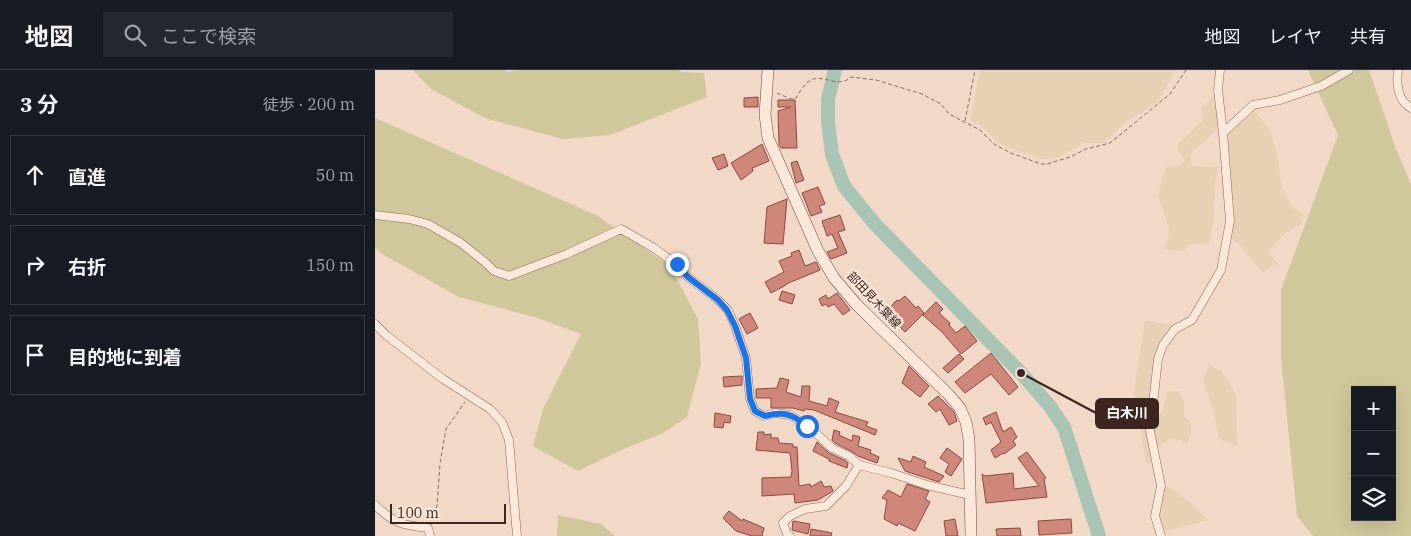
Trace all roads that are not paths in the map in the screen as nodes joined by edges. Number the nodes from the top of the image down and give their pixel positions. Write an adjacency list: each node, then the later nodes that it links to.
1 (768, 70): 10 (main road, 部田見木葉線)
2 (1220, 70): 6 (street)
3 (1349, 70): 6 (street)
4 (1398, 70): 5 (street)
5 (1411, 108)
6 (1223, 133): 16 (street)
7 (375, 215): 9 (street)
8 (375, 324): 13 (street)
9 (859, 465): 10 (street); 14 (street)
10 (970, 495): 15 (main road, 部田見木葉線)
11 (375, 505): 12 (street)
12 (429, 532)
13 (517, 536)
14 (790, 536)
15 (971, 536)
16 (1161, 536)

